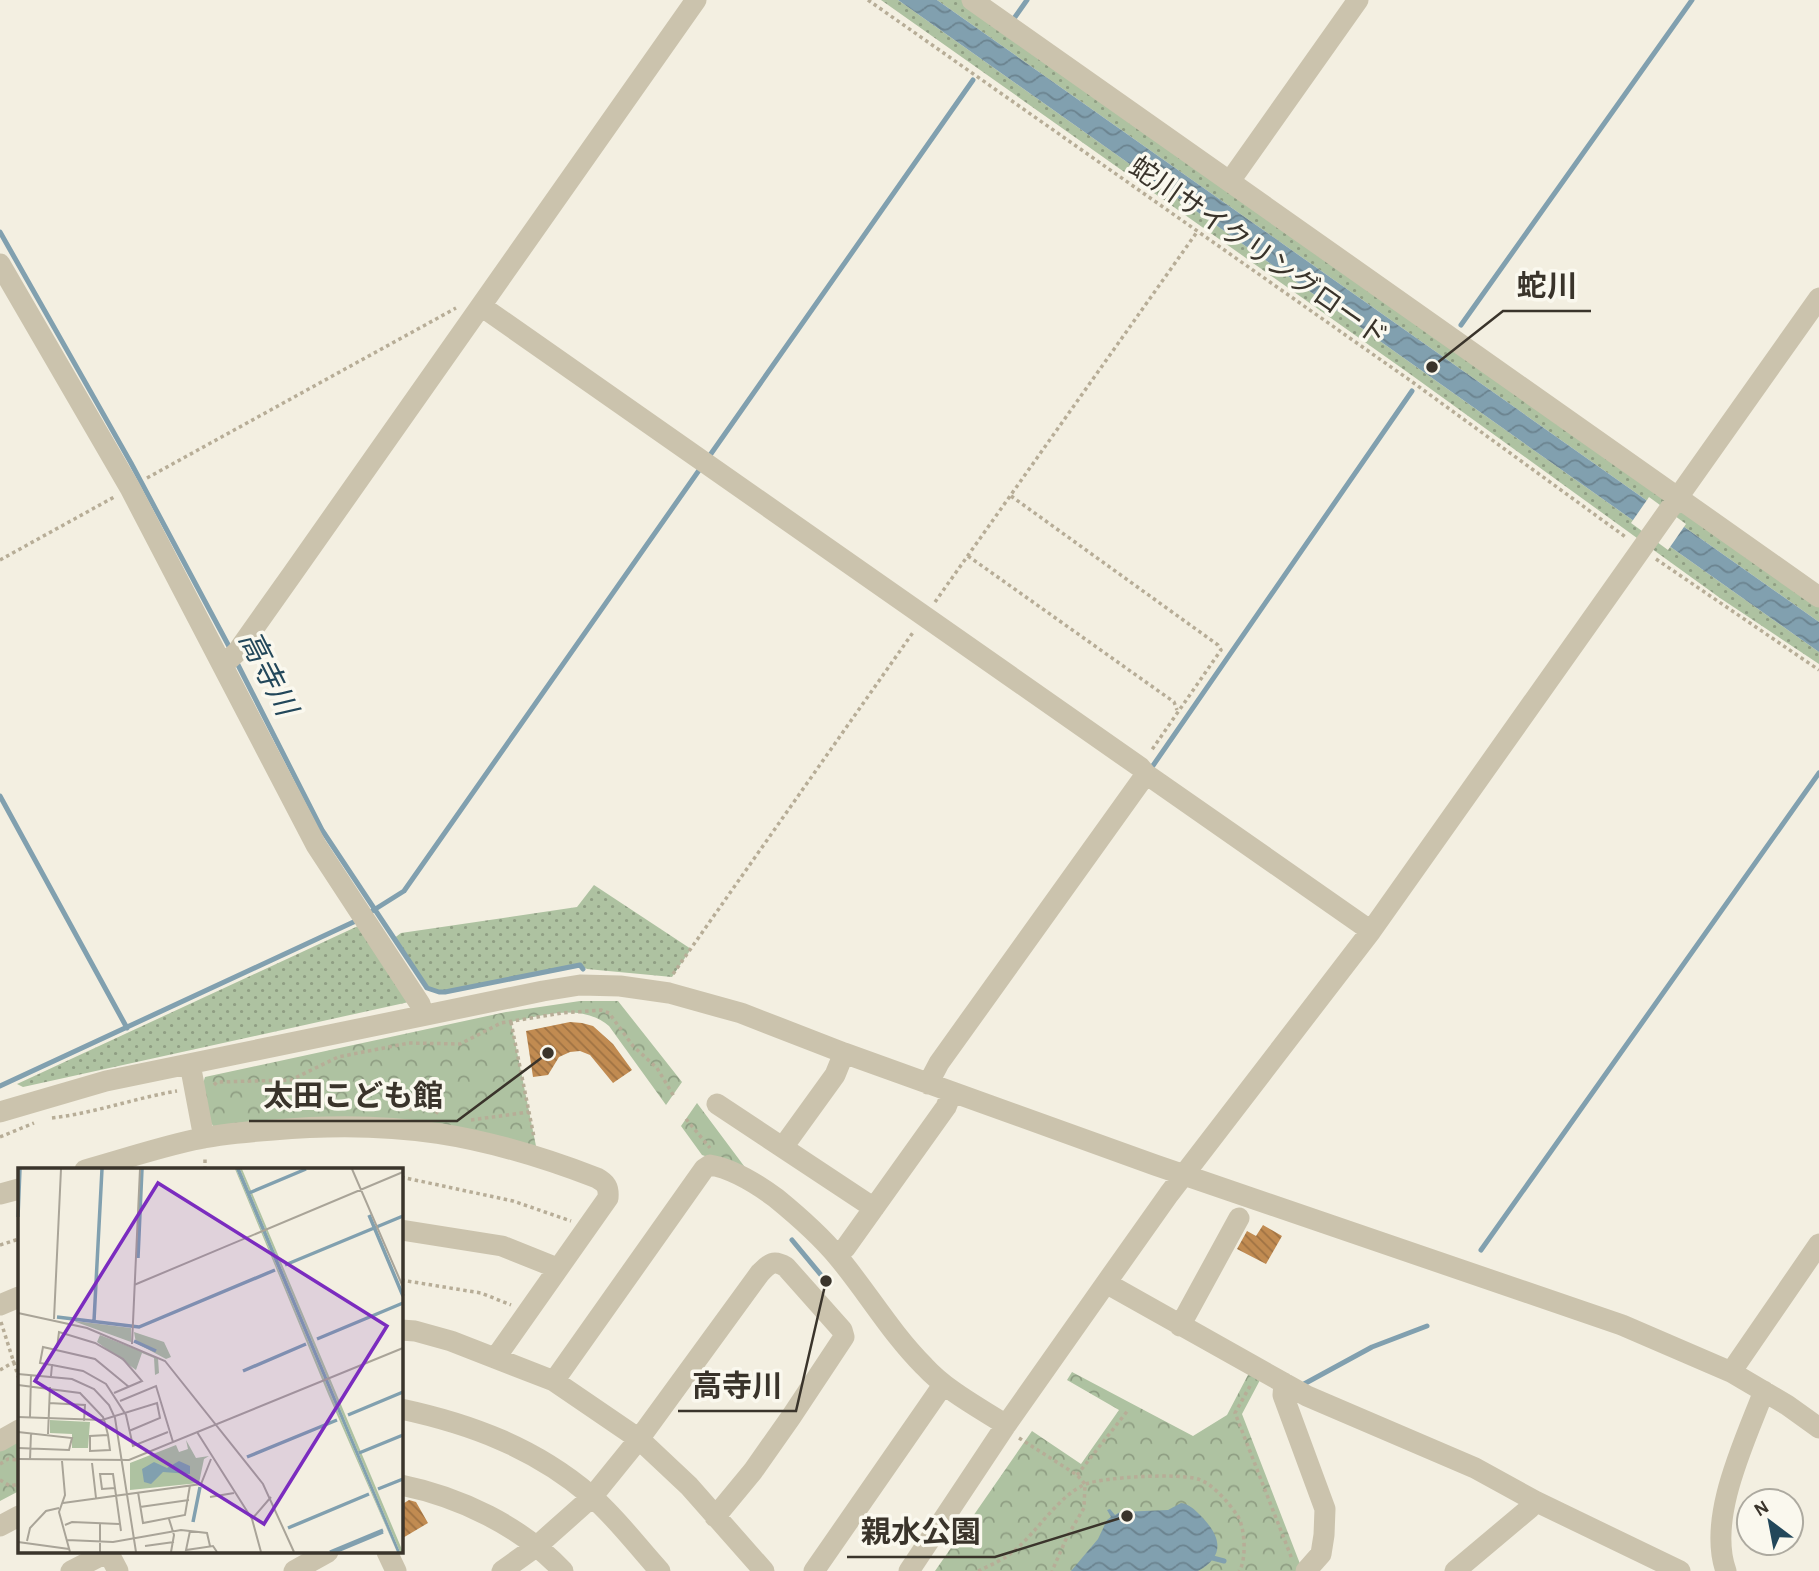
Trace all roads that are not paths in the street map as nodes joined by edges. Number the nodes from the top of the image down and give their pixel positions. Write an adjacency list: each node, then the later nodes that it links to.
1 (696, 0): 7 (street)
2 (972, 0): 4 (street)
3 (1358, 0): 4 (street)
4 (1230, 181): 8 (street)
5 (0, 264): 10 (street)
6 (1819, 298): 8 (street)
7 (481, 306): 10 (street); 11 (street)
8 (1676, 499): 9 (street); 12 (street)
9 (1819, 597)
10 (223, 665): 13 (street)
11 (1143, 771): 12 (street); 16 (street)
12 (1371, 931): 23 (street)
13 (423, 1014): 14 (street); 15 (street)
14 (844, 1053): 16 (street); 21 (street)
15 (190, 1064): 19 (street); 20 (street)
16 (929, 1084): 17 (street)
17 (952, 1092): 23 (street); 26 (street)
18 (717, 1104): 21 (street)
19 (0, 1112)
20 (204, 1138): 22 (street); 31 (street)
21 (783, 1147): 26 (street)
22 (92, 1168)
23 (1186, 1173): 32 (street); 36 (street)
24 (18, 1189): 25 (street)
25 (0, 1194)
26 (874, 1208): 30 (street)
27 (1239, 1217): 33 (street)
28 (402, 1230): 31 (street)
29 (1819, 1244): 36 (street)
30 (837, 1256): 37 (street); 39 (street)
31 (557, 1268): 35 (street)
32 (1106, 1283): 33 (street); 44 (street)
33 (1180, 1326): 38 (street)
34 (402, 1330): 35 (street)
35 (496, 1357): 37 (street)
36 (1731, 1372): 40 (street)
37 (554, 1381): 45 (street)
38 (1284, 1383): 49 (street); 58 (street)
39 (943, 1385): 44 (street); 67 (street)
40 (1764, 1391): 42 (street); 71 (street)
41 (402, 1409): 48 (street)
42 (1819, 1428)
43 (18, 1431): 46 (street)
44 (1012, 1432): 68 (street)
45 (639, 1439): 48 (street); 51 (street); 51 (street)
46 (0, 1441)
47 (402, 1485): 53 (street)
48 (592, 1497): 53 (street); 65 (street)
49 (1535, 1501): 69 (street); 70 (street)
50 (18, 1517): 52 (street)
51 (715, 1517): 66 (street)
52 (0, 1526)
53 (537, 1546): 63 (street); 64 (street)
54 (104, 1554): 59 (street)
55 (109, 1554): 60 (street)
56 (324, 1554): 61 (street)
57 (388, 1554): 62 (street)
58 (1301, 1569)
59 (71, 1571)
60 (118, 1571)
61 (294, 1571)
62 (396, 1571)
63 (502, 1571)
64 (563, 1571)
65 (660, 1571)
66 (764, 1571)
67 (814, 1571)
68 (909, 1571)
69 (1455, 1571)
70 (1680, 1571)
71 (1726, 1571)

